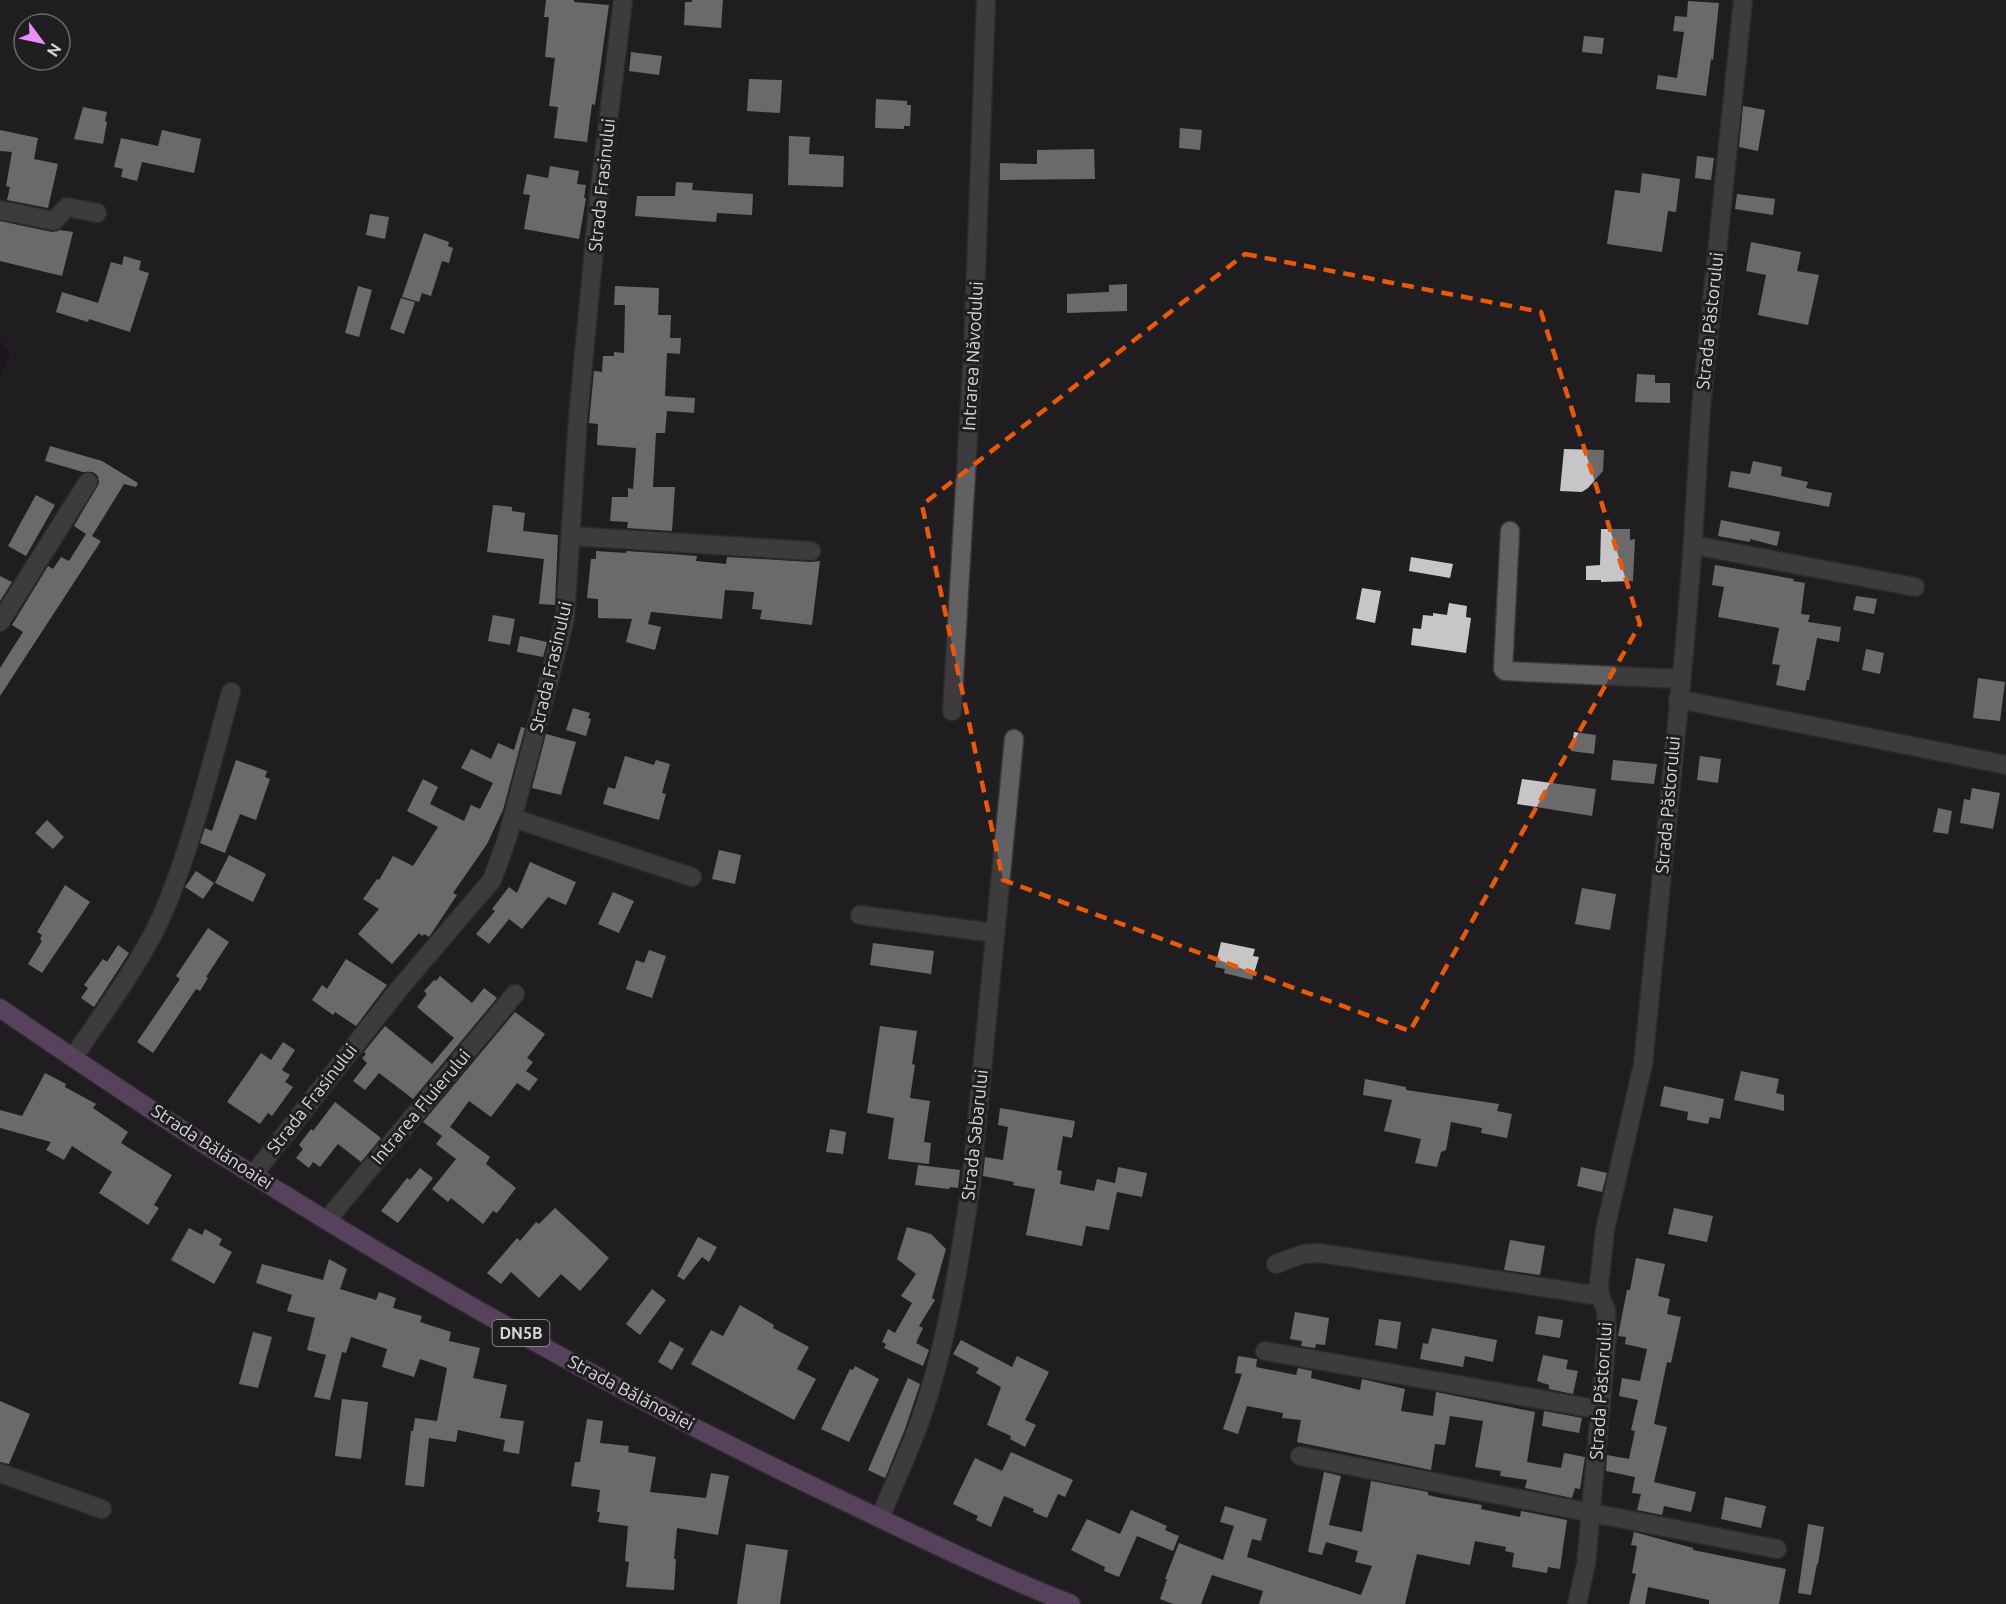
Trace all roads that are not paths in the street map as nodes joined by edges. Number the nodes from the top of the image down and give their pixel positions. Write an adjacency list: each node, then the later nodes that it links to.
1 (623, 0): 8 (street, Strada Frasinului)
2 (986, 0): 16 (street, Intrarea Năvodului)
3 (1743, 0): 9 (street, Strada Păstorului)
4 (0, 210): 5 (street)
5 (97, 213)
6 (88, 482): 12 (street)
7 (1510, 531): 13 (street)
8 (570, 536): 10 (street); 19 (street, Strada Frasinului)
9 (1693, 545): 11 (street); 13 (street, Strada Păstorului)
10 (811, 551)
11 (1915, 587)
12 (0, 622)
13 (1680, 679): 15 (street, Strada Păstorului)
14 (231, 692): 25 (street)
15 (1678, 699): 18 (street); 29 (street, Strada Păstorului)
16 (952, 711)
17 (1014, 739): 22 (street, Strada Sabarului)
18 (2006, 765)
19 (513, 818): 20 (street); 26 (street, Strada Frasinului)
20 (692, 877)
21 (860, 915): 22 (street)
22 (994, 933): 36 (street, Strada Sabarului)
23 (515, 994): 27 (street, Intrarea Fluierului)
24 (0, 1008): 25 (main road, Strada Bălănoaiei / DN5B)
25 (73, 1058): 26 (main road, Strada Bălănoaiei / DN5B)
26 (254, 1175): 27 (main road, Strada Bălănoaiei / DN5B)
27 (327, 1220): 36 (main road, Strada Bălănoaiei / DN5B)
28 (1276, 1264): 29 (street)
29 (1600, 1296): 31 (street, Strada Păstorului)
30 (1265, 1351): 31 (street)
31 (1601, 1410): 35 (street, Strada Păstorului)
32 (1300, 1456): 35 (street)
33 (0, 1473): 34 (street)
34 (102, 1509)
35 (1592, 1513): 37 (street); 39 (street, Strada Păstorului)
36 (880, 1518): 38 (main road, Strada Bălănoaiei / DN5B)
37 (1777, 1549)
38 (1071, 1604)
39 (1577, 1604)

